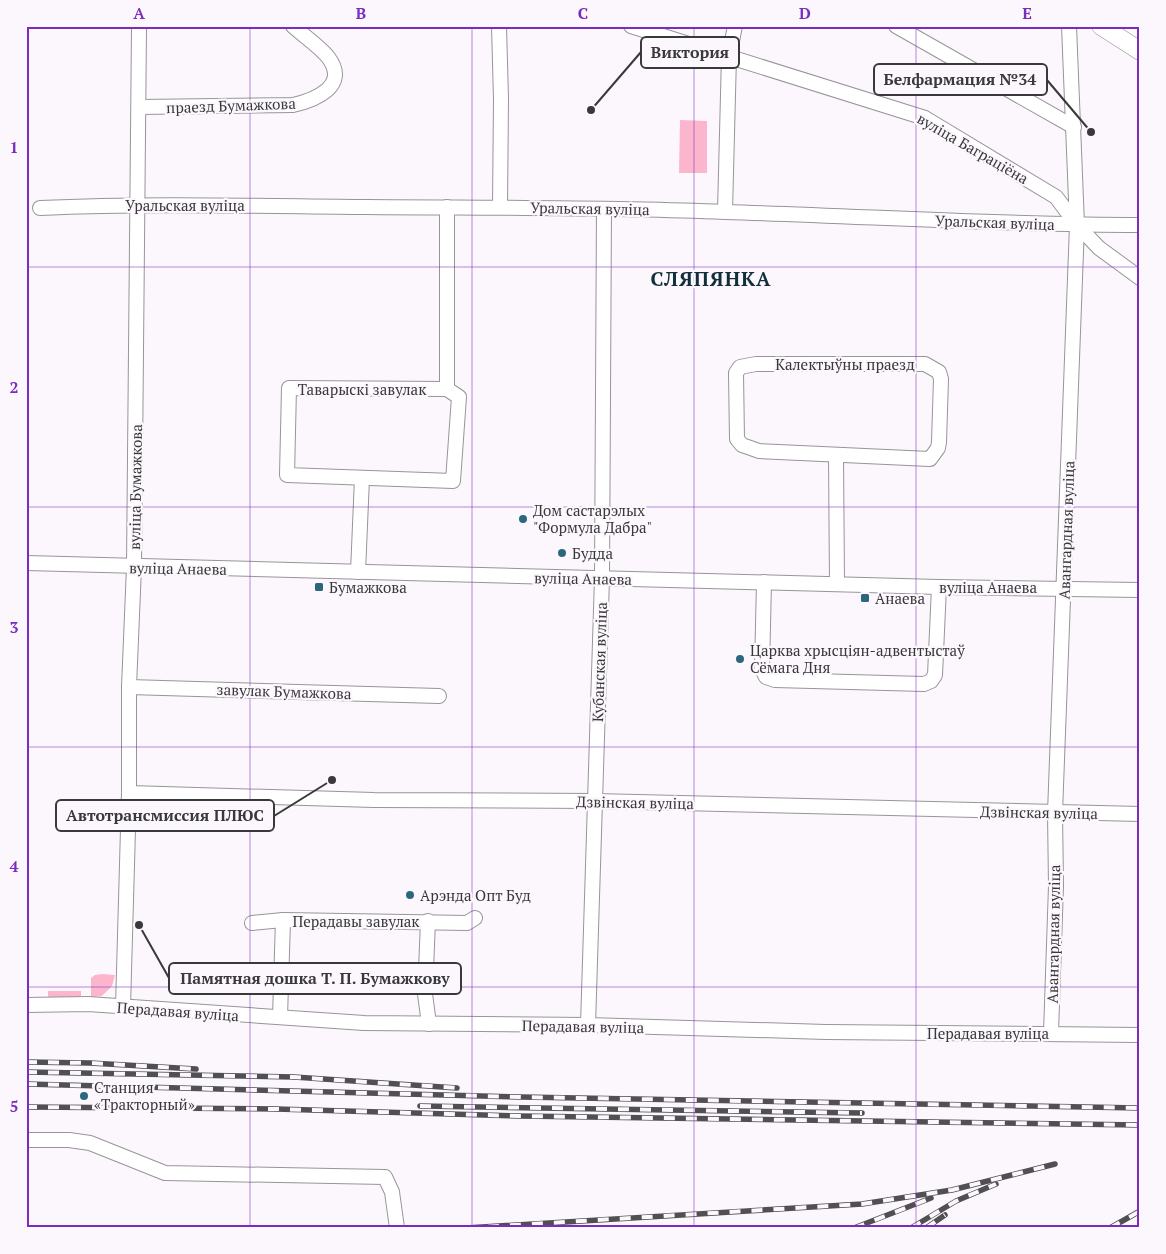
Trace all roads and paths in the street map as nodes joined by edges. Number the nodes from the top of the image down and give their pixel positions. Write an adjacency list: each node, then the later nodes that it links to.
1 (139, 26): 11 (street, вуліца Бумажкова)
2 (293, 26): 11 (street, праезд Бумажкова)
3 (499, 26): 14 (street)
4 (631, 26): 10 (street, вуліца Баграціёна)
5 (735, 26): 10 (street)
6 (896, 26): 12 (street)
7 (1069, 26): 12 (street, Авангардная вуліца)
8 (1101, 26): 9 (main road)
9 (1140, 51)
10 (729, 56): 18 (street); 19 (street, вуліца Баграціёна)
11 (139, 107): 13 (street, вуліца Бумажкова)
12 (1074, 127): 19 (street, Авангардная вуліца)
13 (138, 204): 15 (street, Уральская вуліца); 16 (street, Уральская вуліца); 26 (street, вуліца Бумажкова)
14 (500, 206): 15 (street, Уральская вуліца); 17 (street, Уральская вуліца)
15 (448, 207): 22 (street, Таварыскі завулак)
16 (40, 208)
17 (604, 208): 18 (street, Уральская вуліца); 28 (street, Кубанская вуліца)
18 (725, 212): 19 (street, Уральская вуліца)
19 (1077, 225): 20 (street, Уральская вуліца); 21 (street, вуліца Баграціёна); 31 (street, Авангардная вуліца)
20 (1140, 225)
21 (1140, 278)
22 (447, 389): 24 (street, Таварыскі завулак); 24 (street, Таварыскі завулак)
23 (836, 455): 23 (street, Калектыўны праезд); 30 (street)
24 (362, 478): 27 (street)
25 (26, 564): 26 (street, вуліца Анаева)
26 (134, 567): 27 (street, вуліца Анаева); 34 (street, вуліца Бумажкова)
27 (358, 572): 28 (street, вуліца Анаева)
28 (602, 578): 29 (street, вуліца Анаева); 37 (street, Кубанская вуліца)
29 (764, 582): 30 (street, вуліца Анаева); 32 (street)
30 (837, 584): 32 (street, вуліца Анаева)
31 (1064, 587): 32 (street, вуліца Анаева); 33 (street, вуліца Анаева); 38 (street, Авангардная вуліца)
32 (939, 588)
33 (1140, 590)
34 (129, 687): 35 (street, завулак Бумажкова); 36 (street, вуліца Бумажкова)
35 (439, 696)
36 (129, 793): 37 (street, Дзвінская вуліца); 45 (street, вуліца Бумажкова)
37 (595, 801): 38 (street, Дзвінская вуліца); 48 (street, Кубанская вуліца)
38 (1054, 813): 39 (street, Дзвінская вуліца); 49 (street, Авангардная вуліца)
39 (1140, 814)
40 (475, 918): 42 (street, Перадавы завулак)
41 (284, 920): 42 (street, Перадавы завулак); 43 (street, Перадавы завулак); 46 (street, Перадавы завулак)
42 (428, 921): 47 (street, Перадавы завулак)
43 (252, 923)
44 (26, 1005): 45 (street, Перадавая вуліца)
45 (122, 1007): 46 (street, Перадавая вуліца)
46 (280, 1017): 47 (street, Перадавая вуліца)
47 (428, 1024): 48 (street, Перадавая вуліца)
48 (588, 1025): 49 (street, Перадавая вуліца)
49 (1051, 1033): 50 (street, Перадавая вуліца)
50 (1140, 1035)
51 (26, 1140): 52 (street)
52 (396, 1228)

